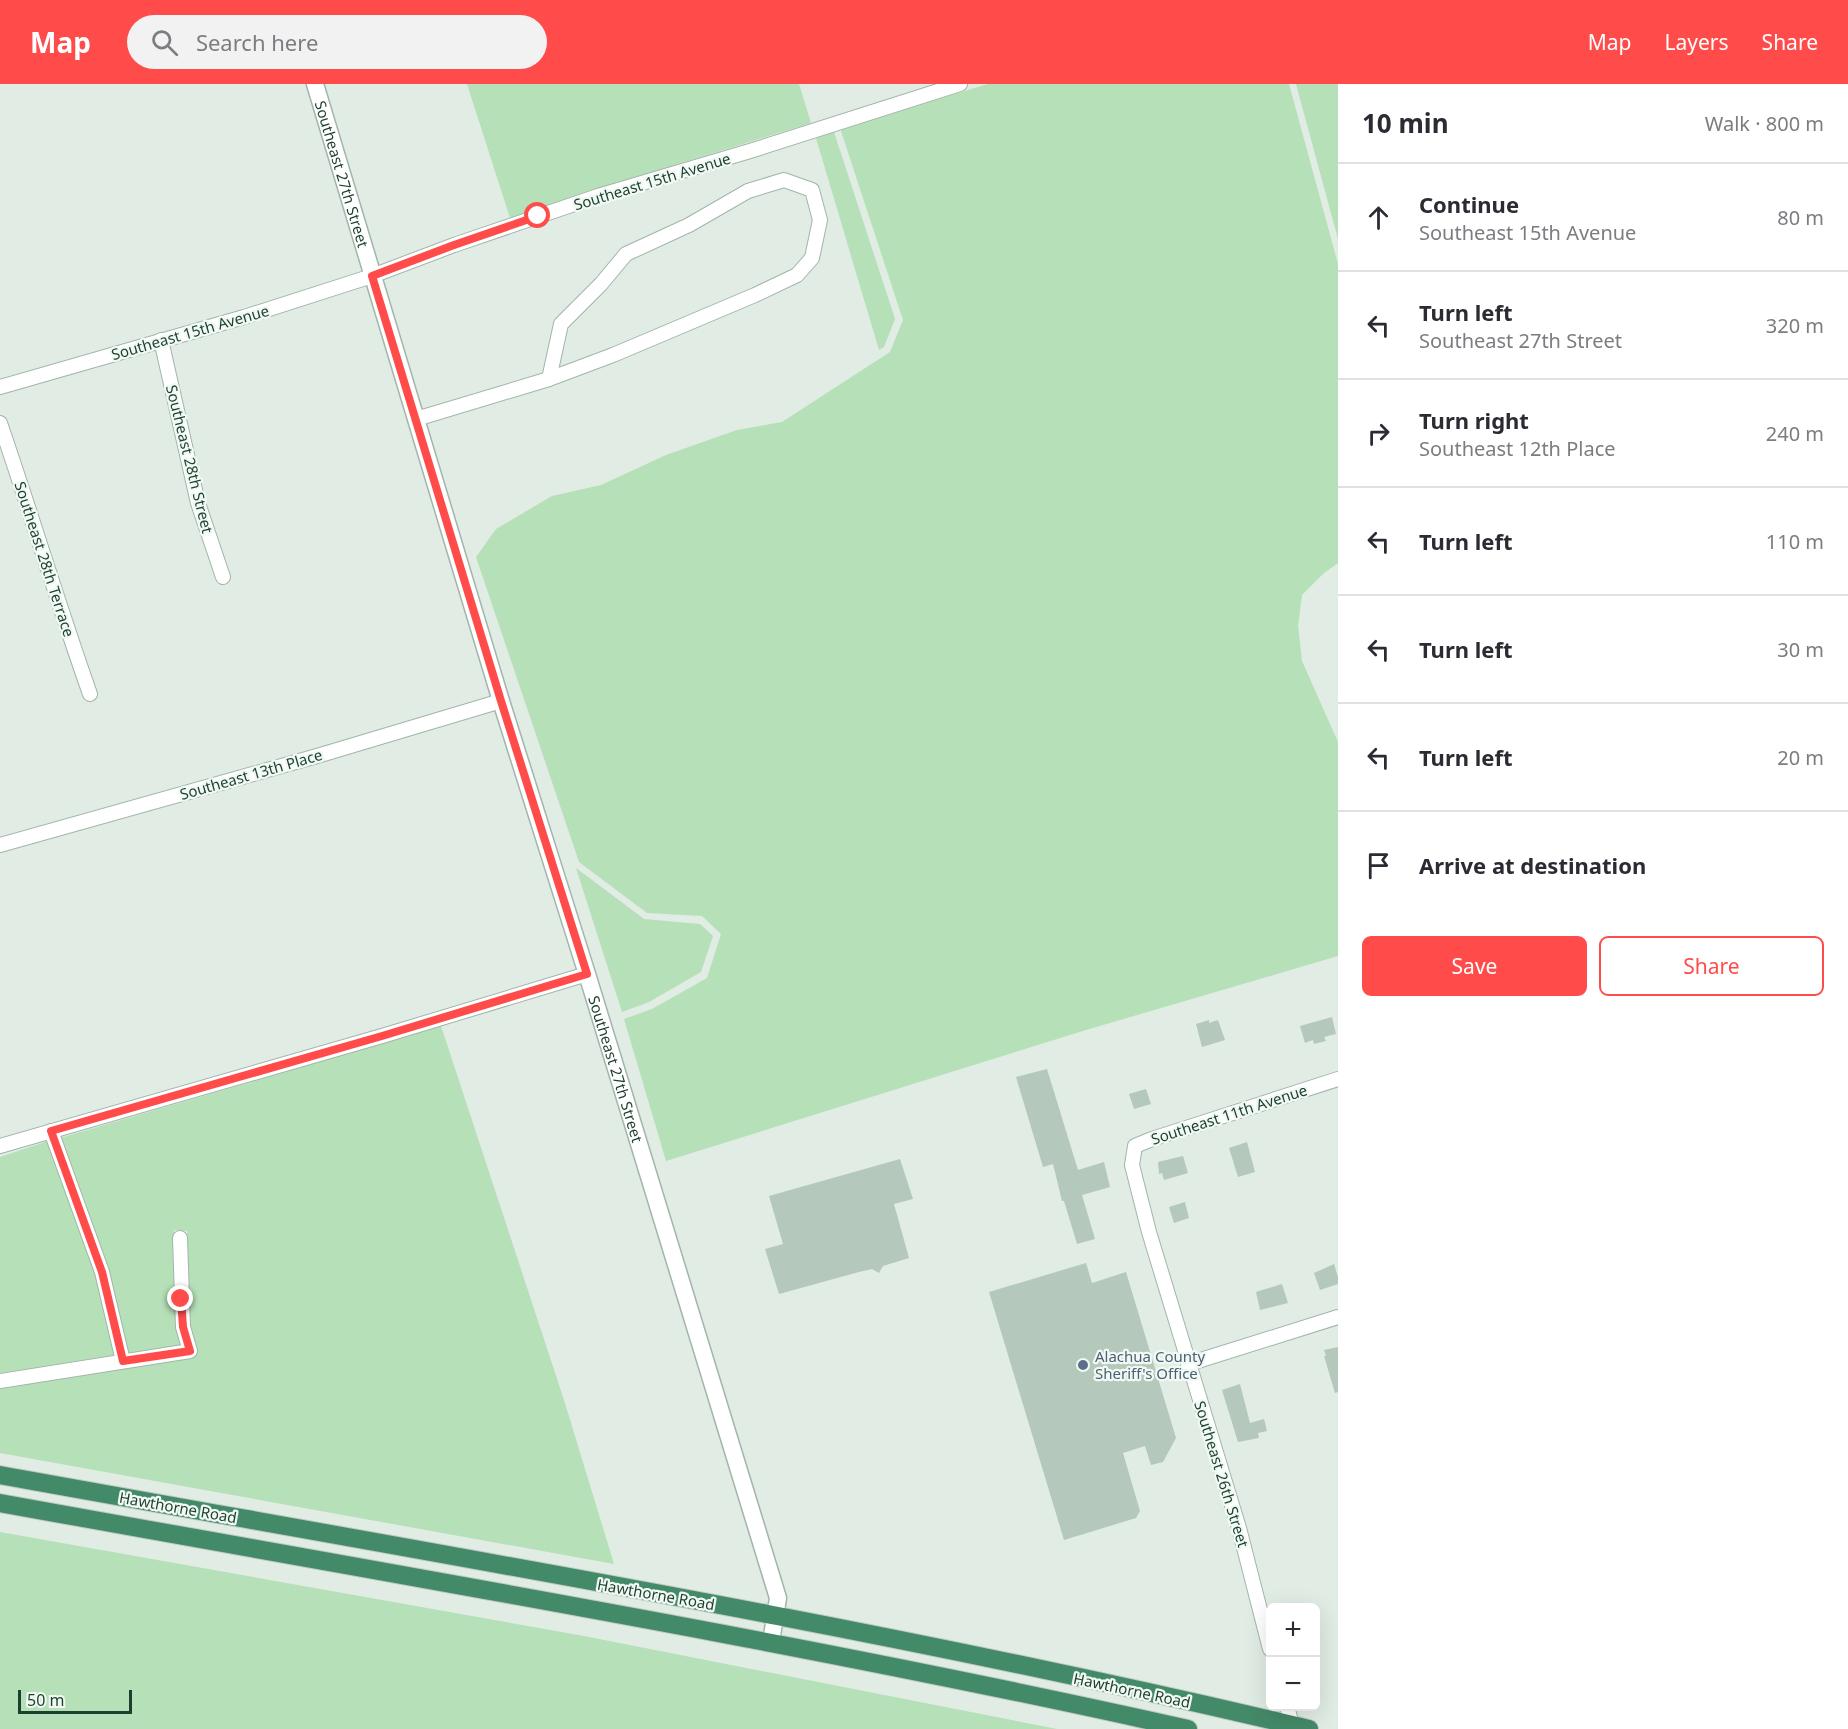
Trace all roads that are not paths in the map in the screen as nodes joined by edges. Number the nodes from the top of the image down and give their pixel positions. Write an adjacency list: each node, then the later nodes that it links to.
1 (315, 84): 3 (street, Southeast 27th Street)
2 (960, 84): 3 (street, Southeast 15th Avenue)
3 (372, 276): 4 (street, Southeast 15th Avenue); 7 (street, Southeast 27th Street)
4 (161, 340): 6 (street, Southeast 15th Avenue); 9 (street, Southeast 28th Street)
5 (549, 379): 5 (street); 7 (street)
6 (0, 387)
7 (416, 418): 11 (street, Southeast 27th Street)
8 (0, 423): 10 (street, Southeast 28th Terrace)
9 (224, 577)
10 (90, 694)
11 (501, 701): 12 (street, Southeast 13th Place); 13 (street, Southeast 27th Street)
12 (0, 845)
13 (587, 974): 15 (street); 27 (street, Southeast 27th Street)
14 (1338, 1079): 17 (street, Southeast 11th Avenue)
15 (51, 1131): 16 (street); 20 (street)
16 (0, 1146)
17 (1149, 1232): 21 (street, Southeast 26th Street)
18 (180, 1238): 20 (street)
19 (1338, 1317): 21 (street)
20 (123, 1361): 22 (street)
21 (1188, 1364): 28 (street, Southeast 26th Street)
22 (0, 1381)
23 (0, 1475): 25 (highway, Hawthorne Road)
24 (0, 1503): 26 (highway, Hawthorne Road)
25 (380, 1544): 26 (highway); 27 (highway, Hawthorne Road)
26 (375, 1571): 29 (highway, Hawthorne Road)
27 (776, 1616): 29 (street, Southeast 27th Street); 31 (highway, Hawthorne Road)
28 (1266, 1633)
29 (771, 1642): 32 (highway, Hawthorne Road)
30 (1289, 1711): 31 (street)
31 (1298, 1728)
32 (1188, 1729)

